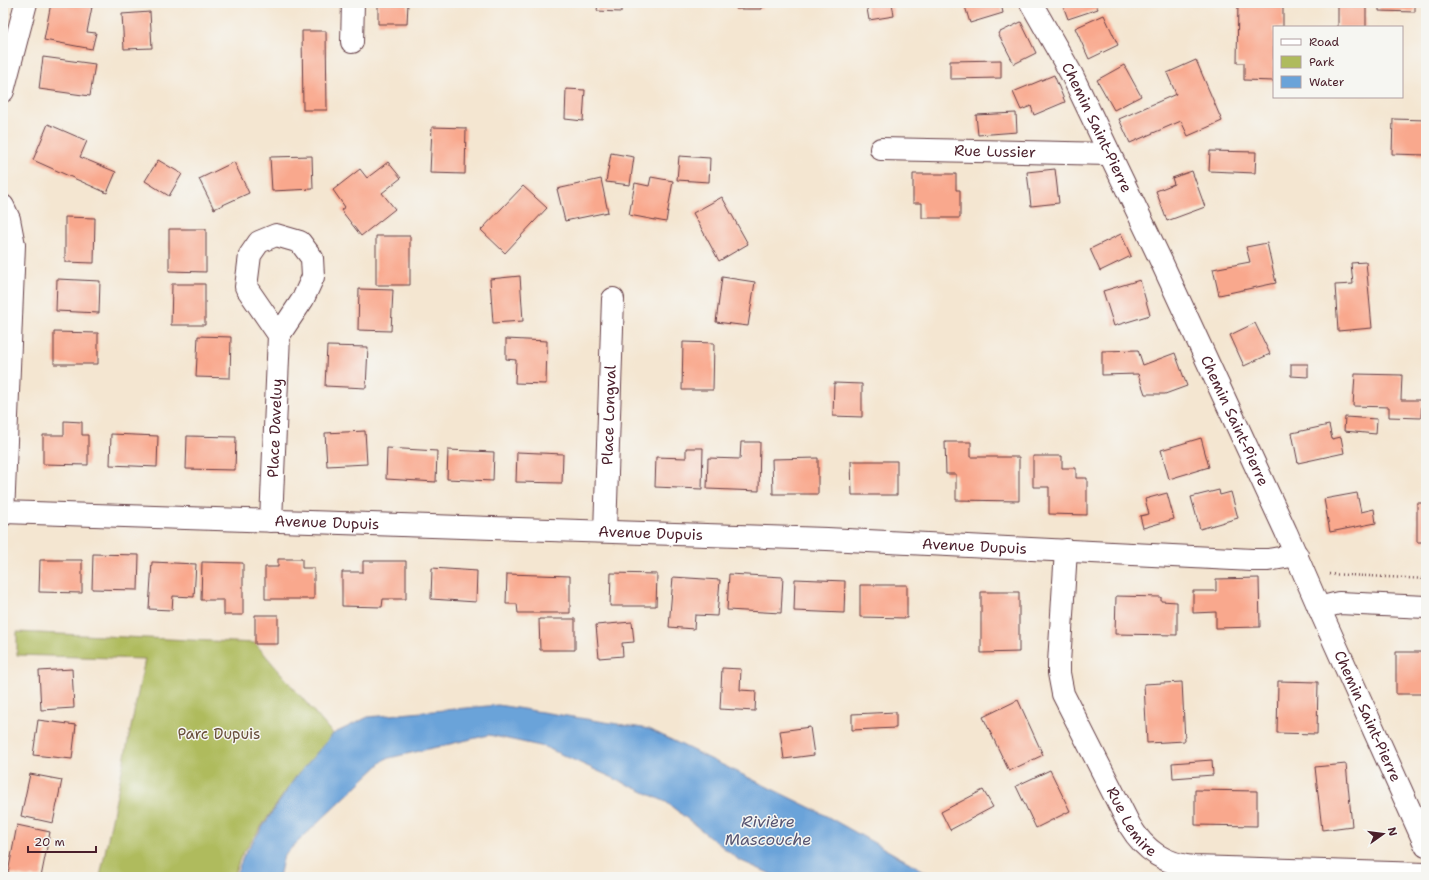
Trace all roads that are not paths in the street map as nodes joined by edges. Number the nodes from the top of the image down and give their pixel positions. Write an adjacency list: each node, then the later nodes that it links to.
1 (26, 3): 5 (street)
2 (353, 3): 4 (street)
3 (1031, 3): 7 (street, Chemin Saint-Pierre)
4 (352, 42)
5 (3, 91)
6 (881, 149): 7 (street, Rue Lussier)
7 (1109, 154): 15 (street, Chemin Saint-Pierre)
8 (3, 206): 11 (street)
9 (613, 299): 13 (street, Place Longval)
10 (279, 334): 12 (street, Place Daveluy)
11 (3, 513): 12 (street, Avenue Dupuis)
12 (271, 521): 13 (street, Avenue Dupuis)
13 (605, 531): 14 (street, Avenue Dupuis)
14 (1066, 550): 15 (street, Avenue Dupuis); 19 (street, Rue Lemire)
15 (1297, 555): 17 (street, Chemin Saint-Pierre)
16 (1426, 607): 17 (street)
17 (1319, 608): 18 (street, Chemin Saint-Pierre)
18 (1426, 846)
19 (1426, 874)

